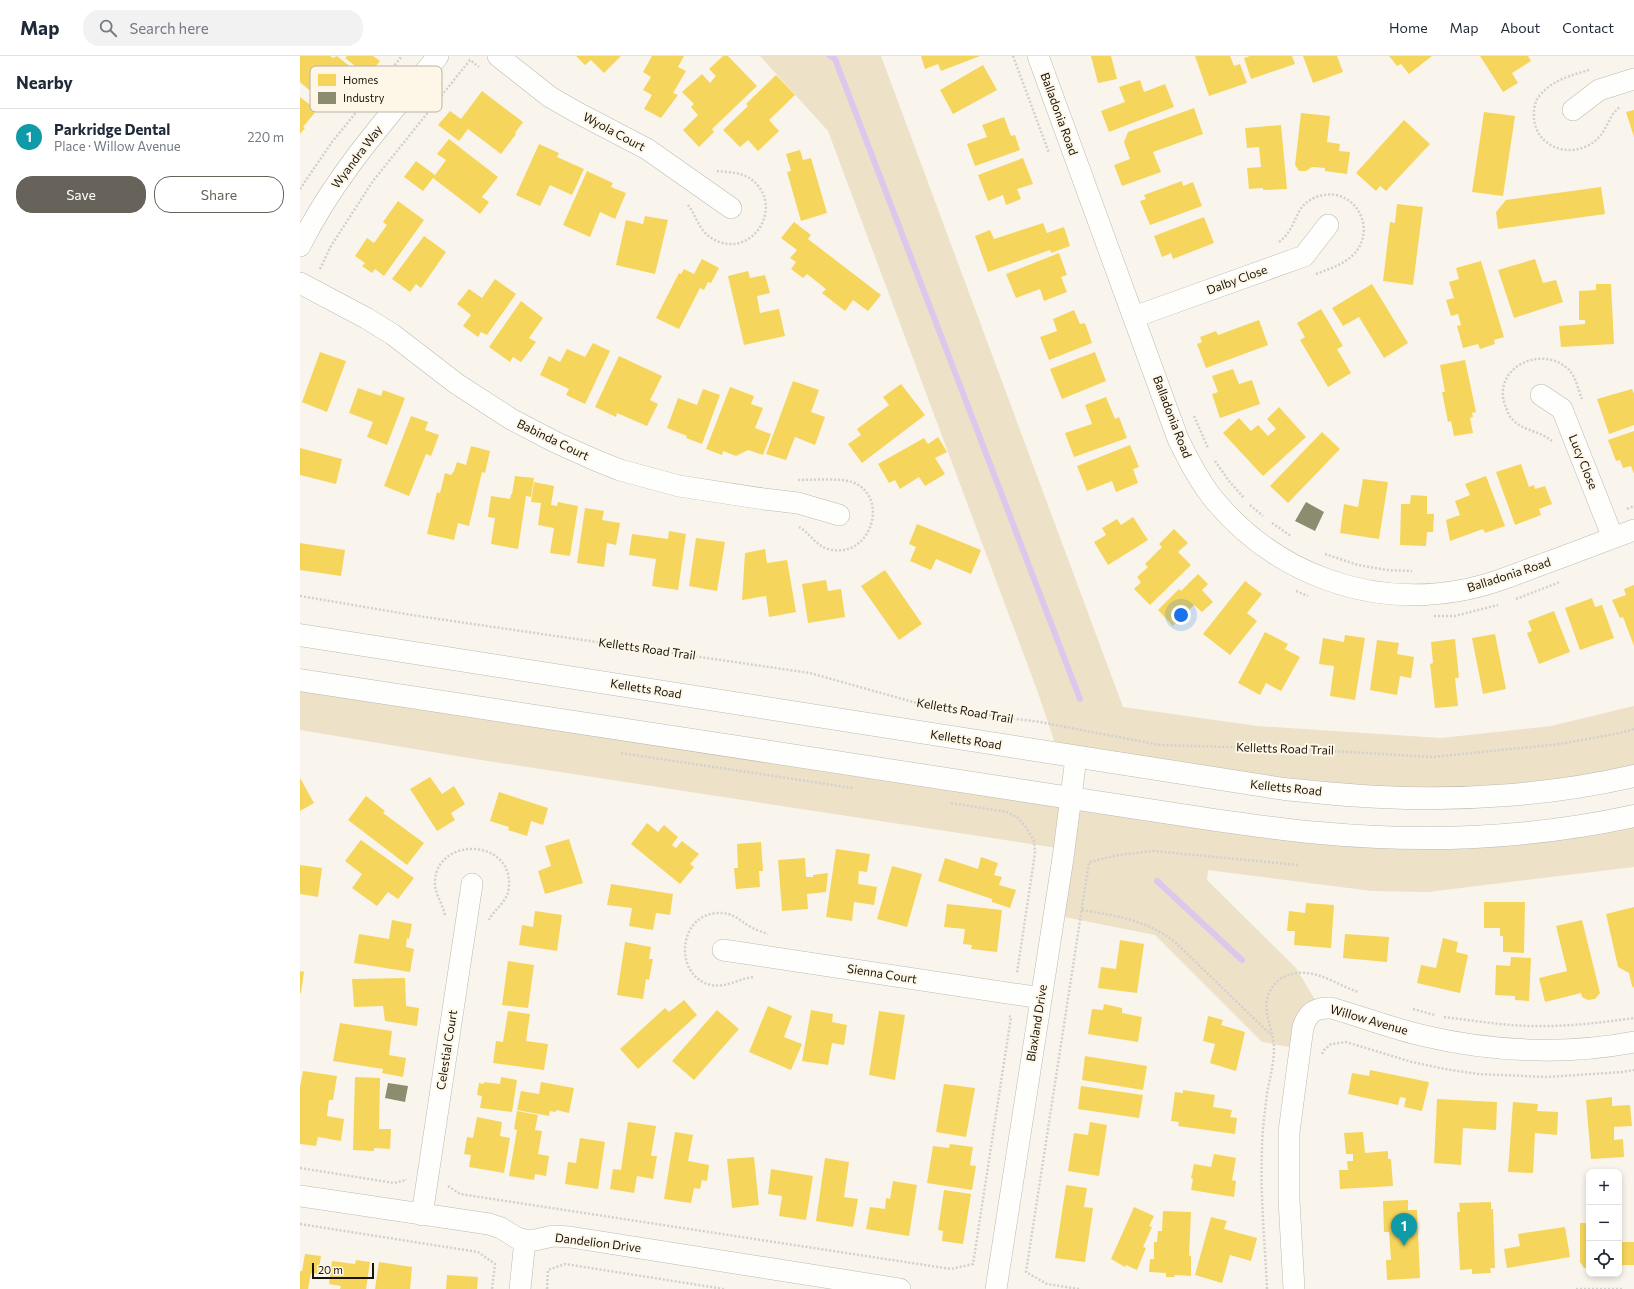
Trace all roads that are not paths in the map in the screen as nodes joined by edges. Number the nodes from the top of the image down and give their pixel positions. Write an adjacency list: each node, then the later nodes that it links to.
1 (438, 56): 4 (street, Wyandra Way)
2 (498, 56): 8 (street, Wyola Court)
3 (1038, 56): 12 (street, Balladonia Road)
4 (430, 66)
5 (1634, 79): 6 (street)
6 (1573, 110)
7 (393, 112): 10 (street, Wyandra Way)
8 (731, 208)
9 (1328, 225): 12 (street, Dalby Close)
10 (300, 246)
11 (300, 283): 14 (street, Babinda Court)
12 (1134, 317): 16 (street, Balladonia Road)
13 (1541, 395): 16 (street, Lucy Close)
14 (839, 515)
15 (1634, 530): 16 (street, Balladonia Road)
16 (1613, 538)
17 (300, 635): 19 (main road, Kelletts Road)
18 (300, 680): 21 (main road)
19 (1076, 758): 20 (main road, Kelletts Road); 21 (street, Blaxland Drive)
20 (1634, 776)
21 (1071, 798): 22 (main road); 25 (street, Blaxland Drive)
22 (1634, 816)
23 (472, 884): 28 (street, Celestial Court)
24 (722, 950): 25 (street, Sienna Court)
25 (1041, 998): 32 (street, Blaxland Drive)
26 (1634, 1042): 33 (street, Willow Avenue)
27 (300, 1196): 28 (street)
28 (422, 1215): 29 (street)
29 (525, 1240): 30 (street); 31 (street, Dandelion Drive)
30 (520, 1289)
31 (900, 1289)
32 (996, 1289)
33 (1294, 1289)

